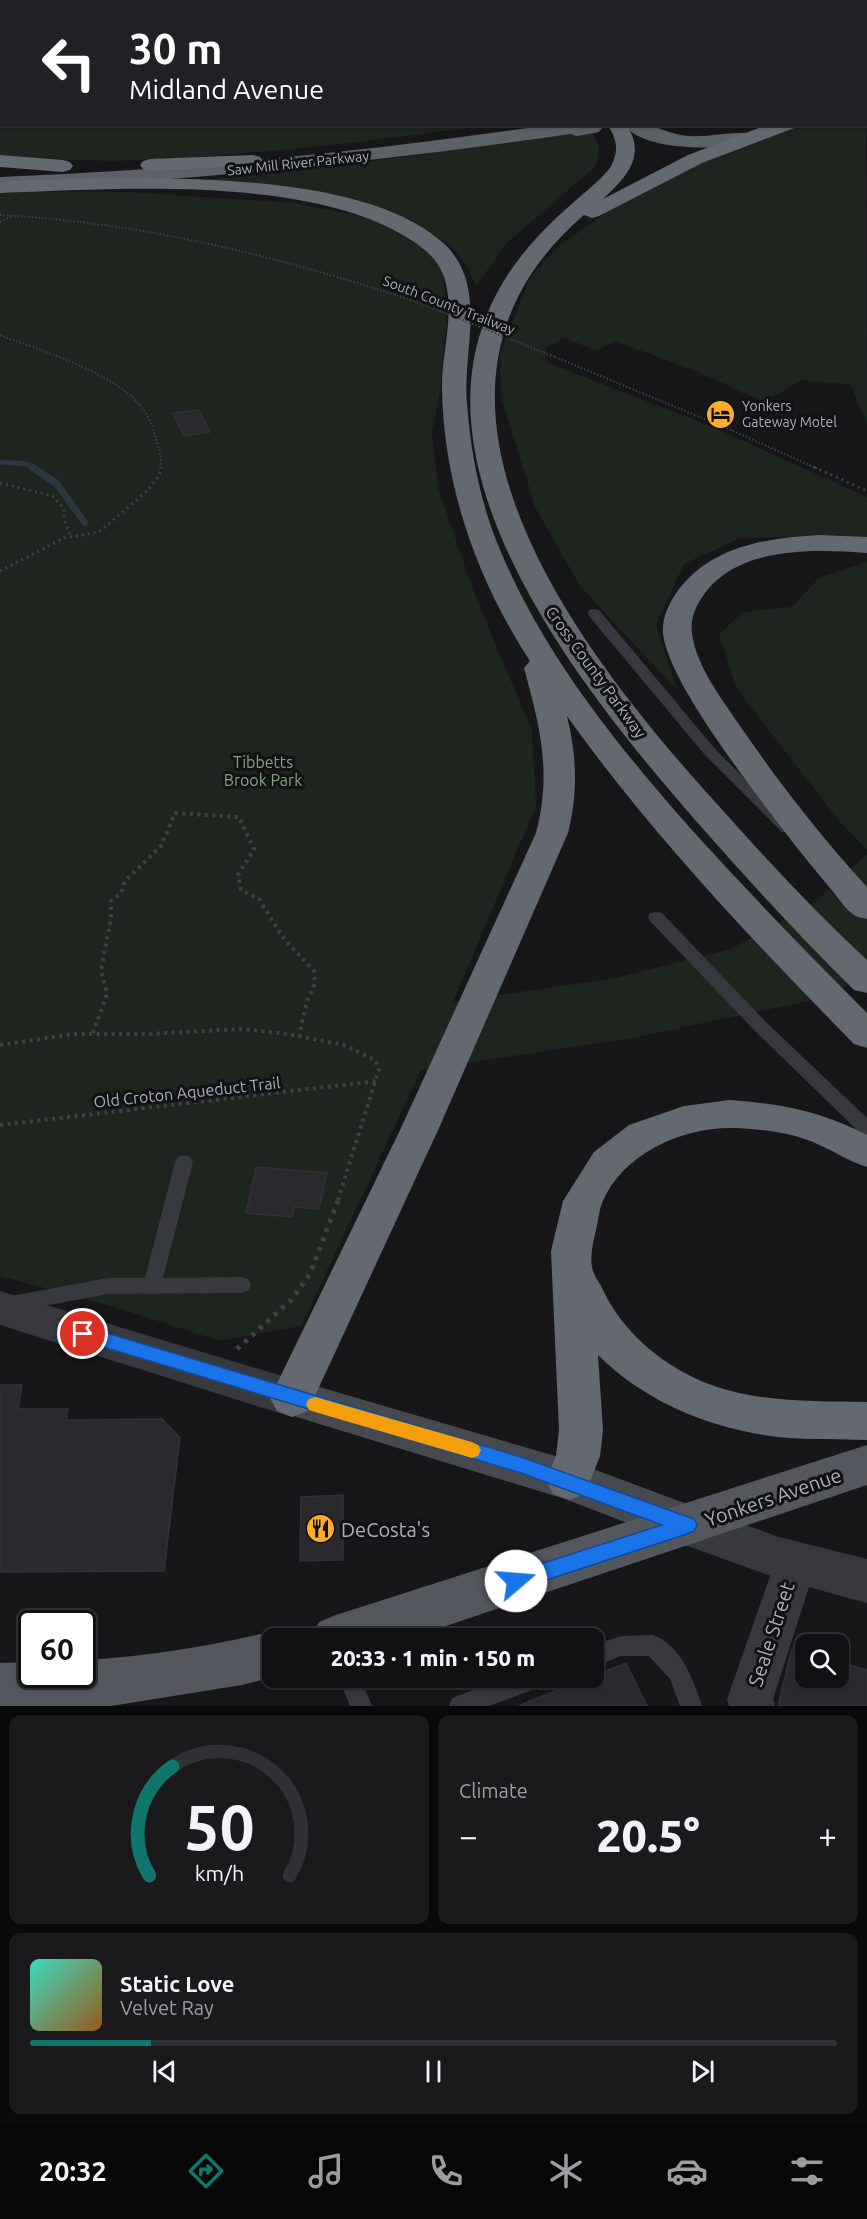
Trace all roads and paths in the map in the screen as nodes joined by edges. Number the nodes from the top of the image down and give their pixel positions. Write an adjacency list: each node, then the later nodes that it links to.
1 (536, 126): 9 (highway, Saw Mill River Parkway)
2 (580, 126): 11 (highway, Saw Mill River Parkway)
3 (588, 126): 16 (highway)
4 (617, 126): 15 (highway, Cross County Parkway)
5 (636, 126): 7 (highway)
6 (782, 126): 7 (highway)
7 (748, 138): 15 (highway)
8 (0, 161): 9 (highway)
9 (253, 161): 10 (highway, Saw Mill River Parkway)
10 (0, 175)
11 (0, 185): 19 (highway)
12 (0, 215): 13 (path, South County Trailway)
13 (13, 216): 14 (path); 21 (path, South County Trailway, bridge)
14 (0, 222)
15 (548, 236): 30 (highway, Cross County Parkway)
16 (507, 256)
17 (481, 293): 19 (highway)
18 (0, 335): 22 (path)
19 (457, 352): 26 (highway, Cross County Parkway)
20 (0, 483): 22 (path)
21 (867, 492)
22 (71, 536): 24 (path)
23 (867, 545): 27 (highway)
24 (0, 571)
25 (594, 612): 27 (lane)
26 (531, 637): 32 (highway, Cross County Parkway); 45 (highway)
27 (834, 871): 28 (highway)
28 (867, 908)
29 (656, 917): 37 (lane)
30 (867, 981)
31 (93, 1033): 33 (path); 33 (path); 34 (path)
32 (867, 1035)
33 (299, 1036): 35 (path)
34 (0, 1045)
35 (377, 1081): 36 (path, Old Croton Aqueduct Trail); 44 (path)
36 (0, 1125)
37 (867, 1129)
38 (867, 1152): 40 (highway)
39 (184, 1162): 42 (lane)
40 (572, 1251): 46 (highway); 48 (highway)
41 (242, 1285): 42 (lane)
42 (152, 1286): 43 (lane)
43 (0, 1307): 44 (street)
44 (224, 1376): 45 (street)
45 (292, 1398): 48 (main road)
46 (867, 1421)
47 (867, 1465): 49 (main road, Yonkers Avenue)
48 (569, 1480): 49 (main road)
49 (687, 1525): 50 (street); 52 (main road, Yonkers Avenue)
50 (795, 1562): 51 (street); 61 (street, Seale Street)
51 (867, 1581)
52 (367, 1628)
53 (604, 1652): 60 (lane)
54 (262, 1657): 55 (main road)
55 (0, 1687)
56 (354, 1688): 58 (lane)
57 (508, 1688): 59 (lane)
58 (361, 1706)
59 (460, 1706)
60 (691, 1706)
61 (752, 1706)

